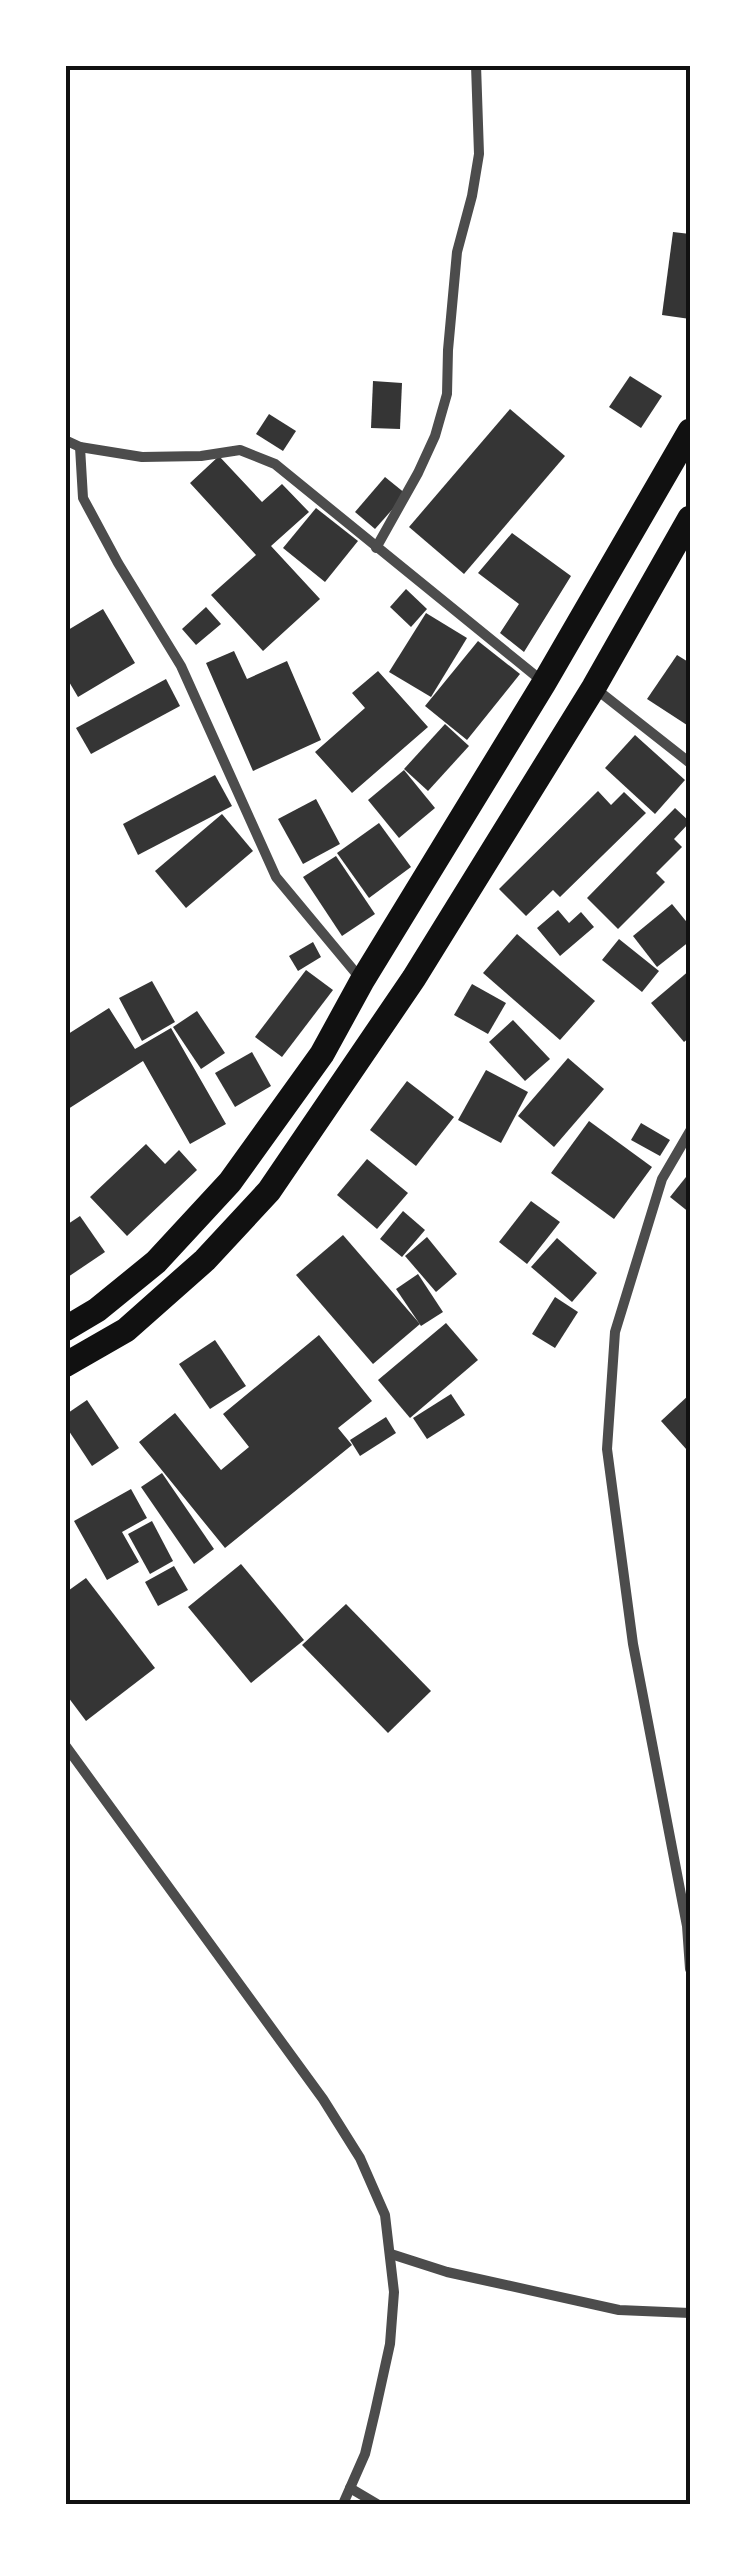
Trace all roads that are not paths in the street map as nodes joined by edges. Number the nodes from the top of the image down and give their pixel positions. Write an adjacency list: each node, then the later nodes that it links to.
1 (476, 65): 6 (street)
2 (690, 431): 7 (main road)
3 (65, 440): 4 (street)
4 (80, 447): 6 (street); 10 (street)
5 (690, 518): 8 (main road)
6 (376, 548): 7 (street)
7 (544, 683): 10 (main road)
8 (594, 687): 9 (street); 13 (main road)
9 (690, 763)
10 (362, 981): 12 (main road)
11 (690, 1131): 15 (street)
12 (65, 1330)
13 (65, 1365)
14 (65, 1745): 16 (street)
15 (690, 1969)
16 (391, 2254): 17 (street); 18 (street)
17 (690, 2313)
18 (350, 2488): 19 (street); 20 (street)
19 (342, 2504)
20 (378, 2504)

